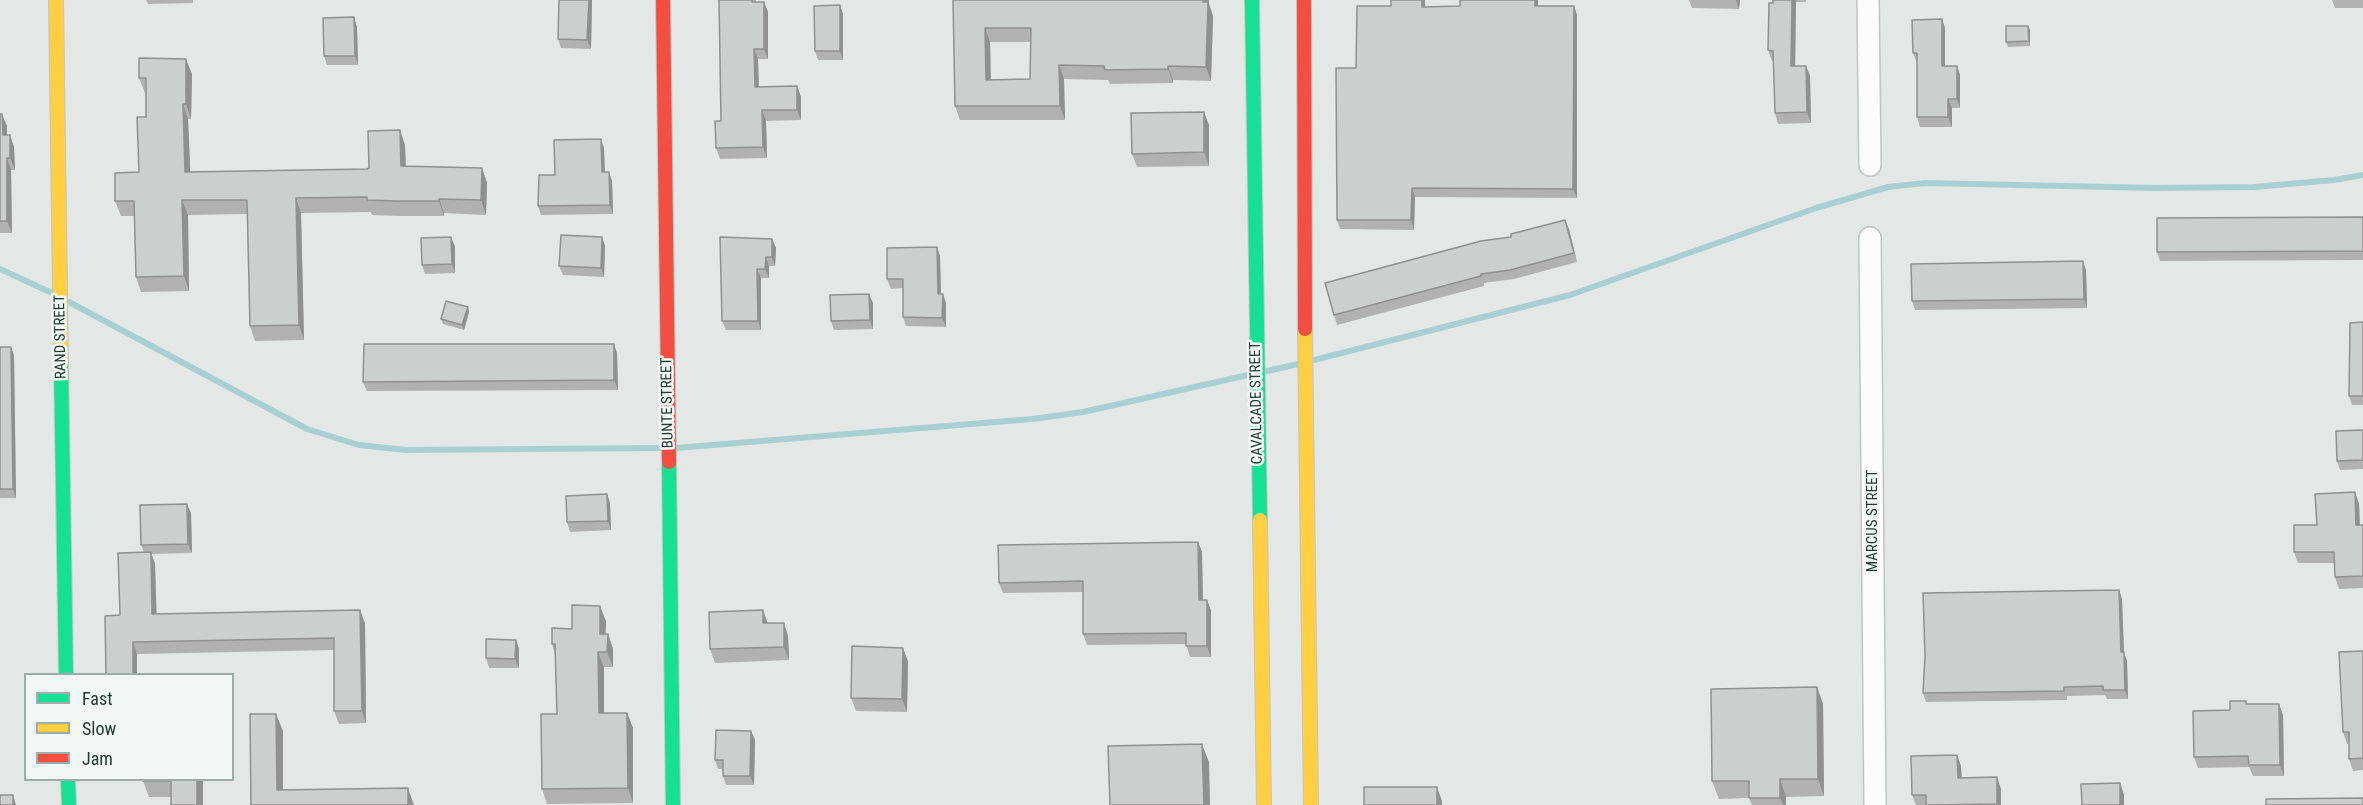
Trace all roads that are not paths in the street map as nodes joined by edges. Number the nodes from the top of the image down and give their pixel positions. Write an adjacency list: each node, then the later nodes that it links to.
1 (57, 0): 8 (main road, RAND STREET)
2 (663, 0): 11 (main road, BUNTE STREET)
3 (1252, 0): 12 (main road, CAVALCADE STREET)
4 (1304, 0): 13 (main road)
5 (1868, 0): 6 (street)
6 (1870, 165)
7 (1870, 238): 14 (street, MARCUS STREET)
8 (66, 673)
9 (69, 781): 10 (main road)
10 (69, 805)
11 (673, 805)
12 (1264, 805)
13 (1311, 805)
14 (1875, 805)

